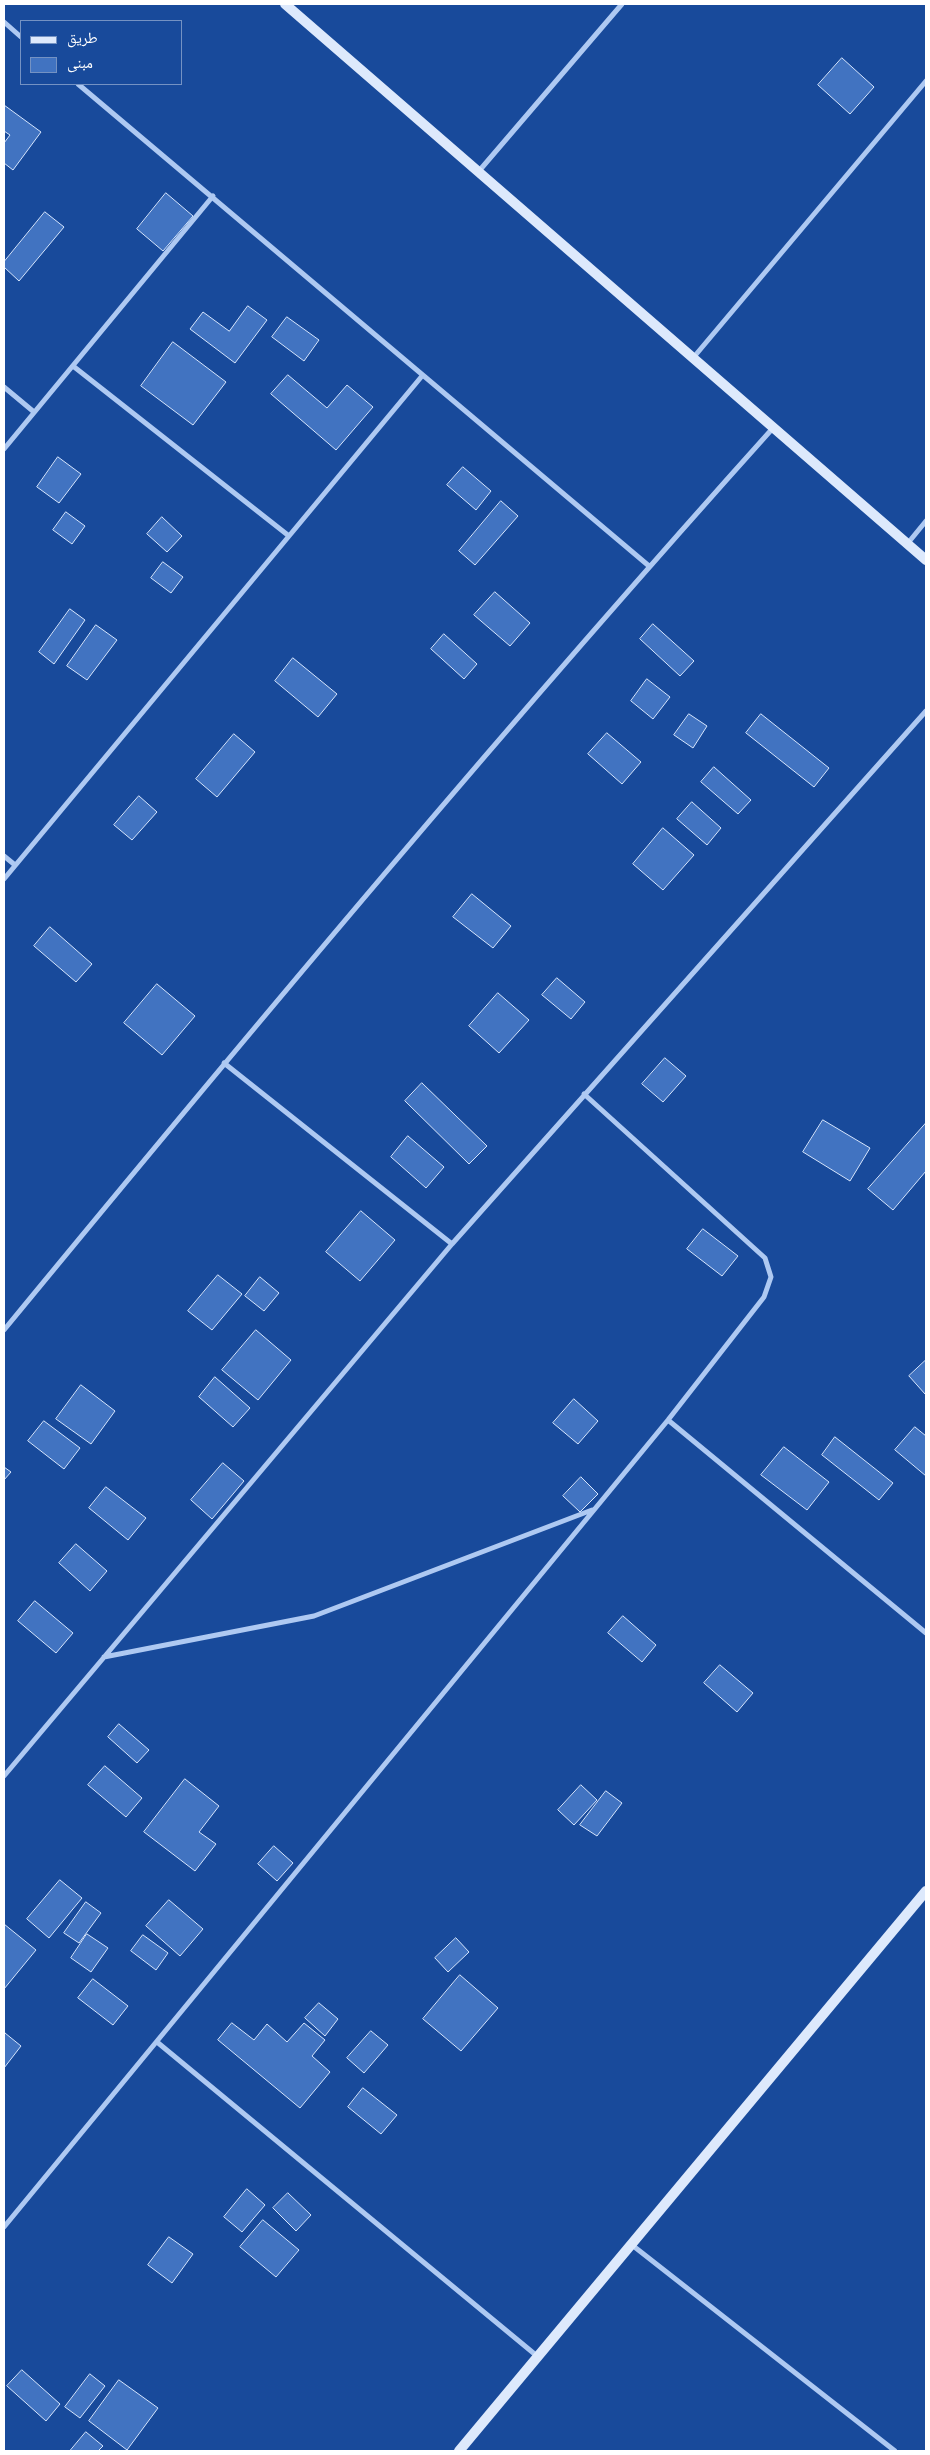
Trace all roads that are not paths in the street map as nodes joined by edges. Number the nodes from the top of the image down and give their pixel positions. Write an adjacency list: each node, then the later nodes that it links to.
1 (285, 4): 7 (street)
2 (622, 4): 7 (street)
3 (4, 23): 4 (street)
4 (20, 35)
5 (926, 81): 9 (street)
6 (79, 85): 8 (street)
7 (478, 172): 9 (street)
8 (213, 196): 10 (street); 11 (street)
9 (692, 358): 14 (street)
10 (73, 366): 13 (street); 17 (street)
11 (422, 376): 17 (street); 20 (street)
12 (4, 386): 13 (street)
13 (34, 412): 15 (street)
14 (772, 428): 18 (street); 20 (street)
15 (4, 449)
16 (926, 521): 18 (street)
17 (289, 536): 23 (street)
18 (908, 543): 19 (street)
19 (926, 560)
20 (649, 566): 25 (street)
21 (926, 711): 26 (street)
22 (4, 856): 23 (street)
23 (15, 865): 24 (street)
24 (4, 878)
25 (224, 1063): 27 (street); 28 (street)
26 (584, 1094): 27 (street); 29 (street)
27 (452, 1244): 32 (street)
28 (4, 1330)
29 (668, 1420): 30 (street); 31 (street)
30 (594, 1509): 32 (street); 35 (street)
31 (926, 1633)
32 (104, 1657): 33 (street)
33 (4, 1776)
34 (926, 1891): 37 (street)
35 (156, 2042): 36 (street); 38 (street)
36 (4, 2227)
37 (632, 2245): 38 (street); 40 (street)
38 (537, 2356): 39 (street)
39 (459, 2451)
40 (895, 2451)

